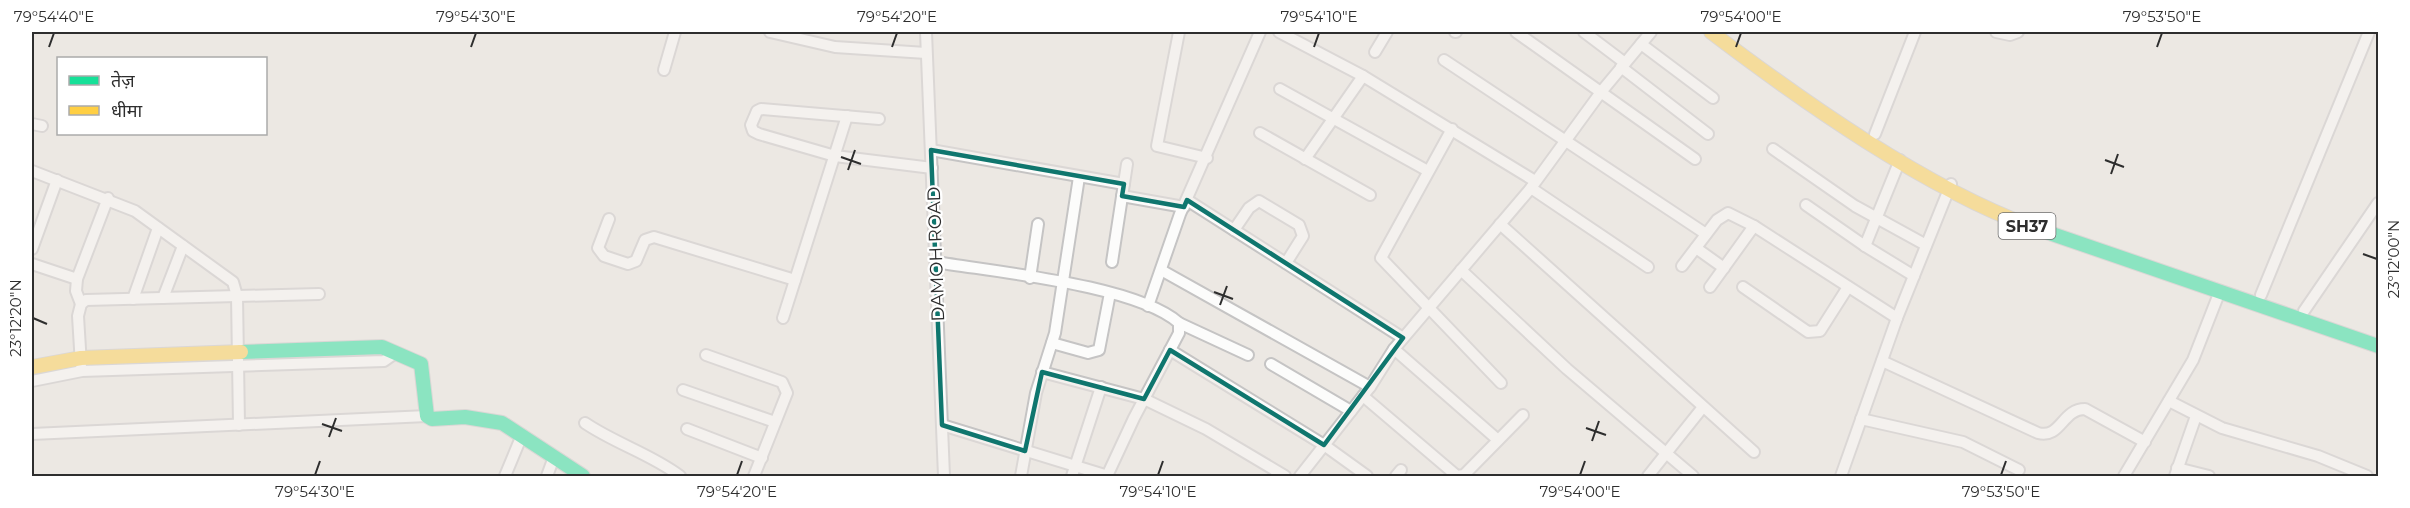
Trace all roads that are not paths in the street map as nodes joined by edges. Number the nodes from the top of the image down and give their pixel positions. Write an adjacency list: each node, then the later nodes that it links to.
1 (675, 32): 22 (street)
2 (770, 32): 19 (street)
3 (926, 32): 19 (street, DAMOH ROAD)
4 (1179, 32): 38 (street)
5 (1260, 32): 38 (street)
6 (1279, 32): 23 (street)
7 (1387, 32): 18 (street)
8 (1516, 32): 25 (street)
9 (1584, 32): 21 (street)
10 (1651, 32): 17 (street)
11 (1712, 32): 41 (main road, SH37)
12 (1728, 32): 33 (main road, SH37)
13 (1915, 32): 33 (street)
14 (1996, 32): 15 (street)
15 (2018, 32)
16 (2368, 32): 89 (street)
17 (1641, 44): 21 (street); 26 (street)
18 (1375, 52)
19 (926, 53): 36 (street, DAMOH ROAD)
20 (1444, 60): 34 (street)
21 (1623, 65): 25 (street); 32 (street)
22 (664, 70)
23 (1363, 76): 28 (street); 30 (street)
24 (1280, 89): 28 (street)
25 (1601, 92): 34 (street); 40 (street)
26 (1713, 98)
27 (847, 116): 29 (street); 37 (street); 37 (street)
28 (1334, 118): 39 (street); 45 (street)
29 (879, 119)
30 (1452, 129): 45 (street); 48 (street)
31 (1260, 134): 39 (street)
32 (1708, 134)
33 (1875, 134): 49 (main road, SH37)
34 (1566, 141): 48 (street); 63 (street)
35 (1773, 149): 56 (street)
36 (932, 150): 43 (street, DAMOH ROAD); 46 (street)
37 (835, 156): 43 (street); 81 (street)
38 (1207, 158): 53 (street)
39 (1305, 159): 51 (street)
40 (1695, 159)
41 (1900, 160): 49 (main road, SH37); 56 (street)
42 (1126, 164): 50 (street)
43 (932, 168): 69 (street, DAMOH ROAD)
44 (32, 171): 47 (street)
45 (1428, 171): 95 (street)
46 (1079, 177): 50 (street); 82 (street)
47 (57, 180): 52 (street); 68 (street)
48 (1533, 184): 59 (street); 74 (street)
49 (1950, 185): 66 (street); 86 (main road, SH37); 89 (main road, SH37)
50 (1123, 190): 53 (street); 70 (street)
51 (1370, 195)
52 (108, 198): 61 (street); 80 (street)
53 (1185, 203): 62 (street); 76 (street)
54 (2379, 203): 96 (street)
55 (1806, 205): 65 (street)
56 (1876, 218): 65 (street); 66 (street)
57 (609, 219): 81 (street)
58 (1038, 224): 79 (street)
59 (1500, 224): 77 (street); 121 (street)
60 (1754, 226): 63 (street); 75 (street); 85 (street)
61 (158, 228): 64 (street); 92 (street)
62 (1234, 230): 71 (street); 71 (street)
63 (1706, 234): 67 (street)
64 (183, 246): 90 (street); 91 (street)
65 (1865, 246): 78 (street)
66 (1926, 246): 78 (street)
67 (1696, 248): 73 (street); 75 (street)
68 (32, 249)
69 (936, 262): 79 (street); 130 (street, DAMOH ROAD)
70 (1112, 262)
71 (1286, 263): 101 (street)
72 (32, 264): 80 (street)
73 (1682, 266)
74 (1648, 267)
75 (1724, 268): 83 (street)
76 (1161, 270): 94 (street); 118 (street)
77 (1461, 270): 95 (street); 139 (street)
78 (1914, 276): 98 (street)
79 (1030, 278): 82 (street)
80 (77, 279): 93 (street)
81 (795, 280): 97 (street)
82 (1064, 284): 87 (street); 102 (street)
83 (1710, 287)
84 (1743, 287): 85 (street)
85 (1848, 287): 98 (street)
86 (2220, 291): 103 (main road, SH37); 120 (street)
87 (1110, 293): 94 (street); 102 (street)
88 (319, 294): 90 (street)
89 (2261, 295): 96 (main road, SH37)
90 (237, 296): 91 (street); 108 (street)
91 (163, 298): 92 (street)
92 (133, 299): 93 (street)
93 (81, 304): 110 (street)
94 (1148, 306): 99 (street)
95 (1428, 309): 101 (street); 115 (street)
96 (2304, 310): 100 (main road, SH37)
97 (783, 318)
98 (1897, 318): 109 (street)
99 (1179, 323): 105 (street); 107 (street)
100 (2379, 336)
101 (1403, 338): 104 (street)
102 (1052, 343): 113 (street)
103 (2379, 346)
104 (1394, 349): 118 (street); 134 (street)
105 (1170, 350): 119 (street); 136 (street)
106 (706, 355): 127 (street)
107 (1248, 355)
108 (238, 358): 110 (main road); 124 (main road); 129 (street)
109 (1882, 361): 126 (street); 135 (street)
110 (81, 364): 112 (main road); 114 (street)
111 (1271, 364): 122 (street)
112 (32, 367)
113 (1042, 372): 116 (street); 137 (street)
114 (32, 381)
115 (1500, 383)
116 (1101, 387): 119 (street); 143 (street)
117 (683, 390): 127 (street)
118 (1366, 391): 122 (street); 134 (street)
119 (1144, 399): 145 (street); 153 (street)
120 (2169, 401): 125 (street); 135 (street)
121 (1703, 407): 138 (street); 139 (street)
122 (1351, 411): 136 (street)
123 (1523, 415): 134 (street)
124 (427, 416): 129 (street); 133 (main road)
125 (2196, 416): 144 (street); 161 (street)
126 (1861, 419): 142 (street); 158 (street)
127 (775, 422): 141 (street)
128 (585, 423): 149 (street)
129 (239, 425): 132 (street)
130 (942, 425): 137 (street); 151 (street, DAMOH ROAD)
131 (687, 429): 141 (street)
132 (32, 434)
133 (522, 435): 140 (main road); 146 (street)
134 (1498, 440)
135 (2145, 442): 159 (street)
136 (1324, 445): 154 (street); 155 (street)
137 (1025, 451): 143 (street); 152 (street)
138 (1754, 452)
139 (1665, 455): 156 (street); 157 (street)
140 (554, 458): 147 (street); 148 (main road)
141 (762, 458): 150 (street)
142 (2019, 470)
143 (1074, 471): 145 (street)
144 (2176, 472): 160 (street)
145 (1108, 476)
146 (505, 477)
147 (547, 477)
148 (583, 477)
149 (680, 477)
150 (754, 477)
151 (944, 477)
152 (1021, 477)
153 (1284, 477)
154 (1300, 477)
155 (1367, 477)
156 (1648, 477)
157 (1693, 477)
158 (1840, 477)
159 (2124, 477)
160 (2209, 477)
161 (2367, 477)

